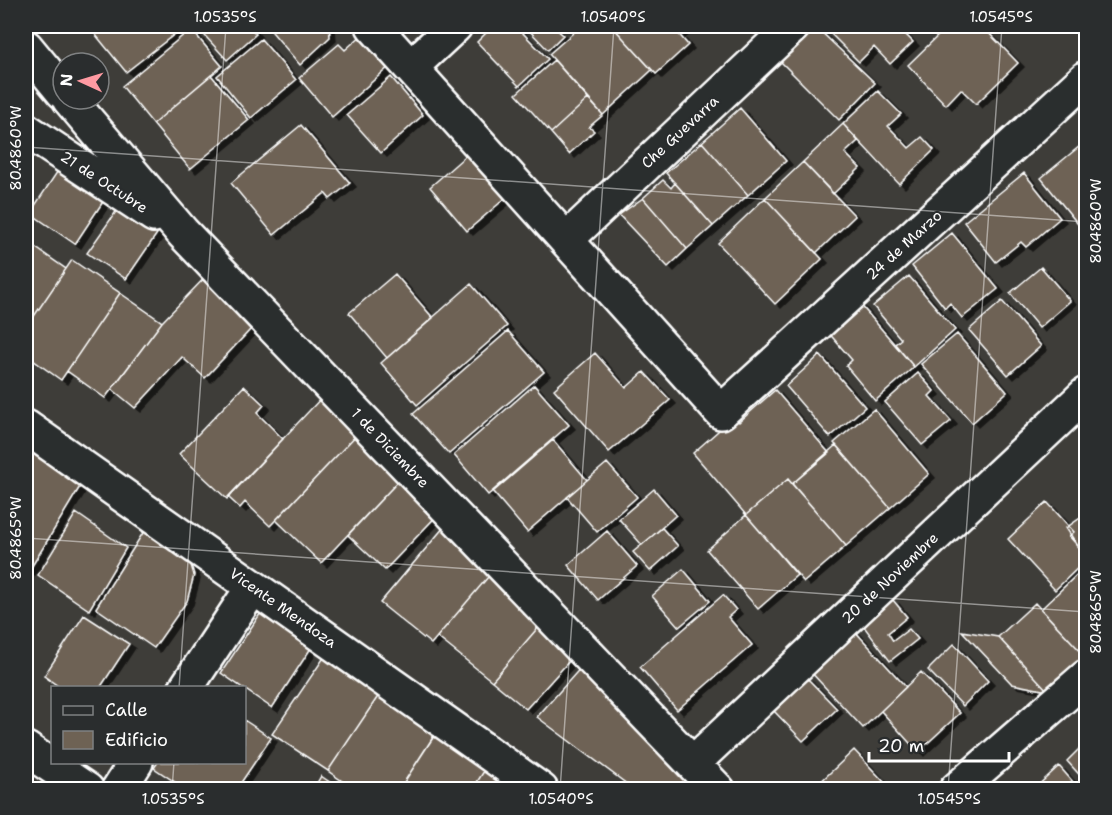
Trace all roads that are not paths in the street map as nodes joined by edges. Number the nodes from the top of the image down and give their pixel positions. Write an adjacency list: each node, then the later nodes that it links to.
1 (373, 26): 5 (street)
2 (455, 26): 5 (street)
3 (794, 26): 13 (street, Che Guevarra)
4 (26, 47): 6 (street)
5 (411, 67): 13 (street)
6 (51, 77)
7 (1086, 78): 13 (street, 24 de Marzo)
8 (79, 111): 10 (street, 1 de Diciembre)
9 (26, 130): 11 (street, 21 de Octubre)
10 (102, 138): 11 (street); 12 (street, 1 de Diciembre)
11 (74, 163): 12 (street, 21 de Octubre)
12 (183, 233): 20 (street, 1 de Diciembre)
13 (567, 239)
14 (1086, 394): 20 (street, 20 de Noviembre)
15 (26, 427): 16 (street, Vicente Mendoza)
16 (253, 587): 18 (street); 24 (street, Vicente Mendoza)
17 (1086, 676): 26 (street)
18 (187, 686)
19 (26, 748): 22 (street)
20 (693, 763): 25 (street, 1 de Diciembre)
21 (135, 764): 23 (street)
22 (87, 789)
23 (118, 789)
24 (541, 789)
25 (718, 789)
26 (956, 789)

